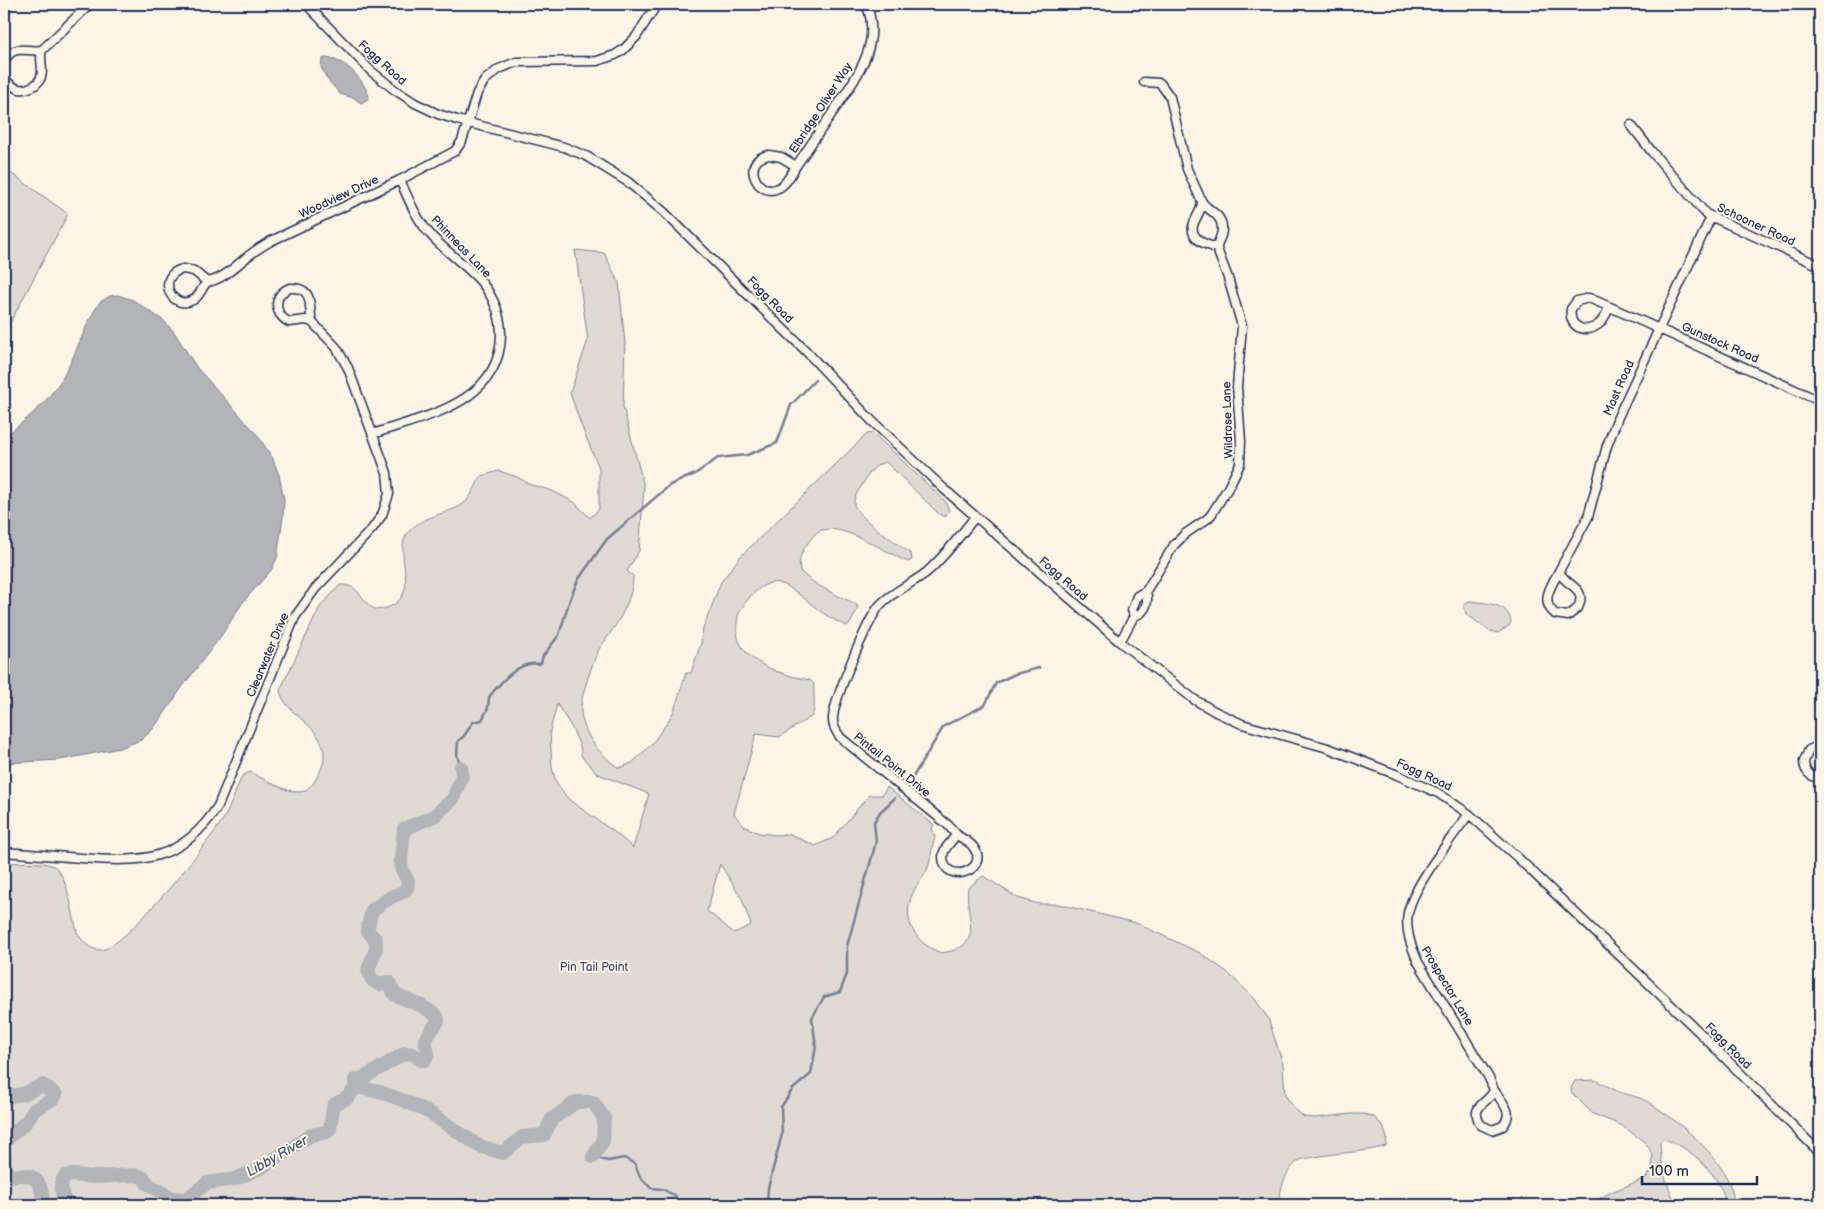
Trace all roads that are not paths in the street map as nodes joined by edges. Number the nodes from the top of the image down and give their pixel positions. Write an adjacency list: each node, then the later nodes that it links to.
1 (90, 4): 5 (street)
2 (306, 4): 11 (street, Fogg Road)
3 (656, 4): 11 (street, Woodview Drive)
4 (866, 4): 13 (street, Elbridge Oliver Way)
5 (42, 50): 6 (street); 8 (street)
6 (4, 62)
7 (1820, 62): 10 (street)
8 (4, 76)
9 (1144, 82): 15 (street)
10 (1820, 97)
11 (467, 123): 14 (street, Woodview Drive); 25 (street, Fogg Road)
12 (1631, 125): 16 (street, Schooner Road)
13 (796, 166): 13 (street, Elbridge Oliver Way)
14 (400, 180): 19 (street, Woodview Drive); 24 (street, Phinneas Lane)
15 (1202, 202): 17 (street); 17 (street)
16 (1711, 217): 18 (street, Schooner Road); 22 (street, Mast Road)
17 (1217, 250): 27 (street, Wildrose Lane)
18 (1820, 266)
19 (207, 282): 19 (street, Woodview Drive)
20 (1610, 307): 20 (street, Gunstock Road); 22 (street, Gunstock Road)
21 (312, 322): 21 (street); 24 (street, Clearwater Drive)
22 (1659, 328): 23 (street, Gunstock Road); 26 (street, Mast Road)
23 (1820, 401)
24 (373, 434): 34 (street, Clearwater Drive)
25 (975, 517): 29 (street, Fogg Road); 33 (street, Pintail Point Drive)
26 (1559, 571): 26 (street, Mast Road)
27 (1146, 591): 28 (street, Wildrose Lane); 28 (street, Wildrose Lane)
28 (1134, 616): 29 (street, Wildrose Lane)
29 (1120, 642): 32 (street, Fogg Road)
30 (1820, 746): 31 (street)
31 (1820, 778)
32 (1469, 814): 35 (street, Prospector Lane); 36 (street, Fogg Road)
33 (956, 834): 33 (street, Pintail Point Drive)
34 (4, 852)
35 (1494, 1090): 35 (street, Prospector Lane)
36 (1820, 1153)

